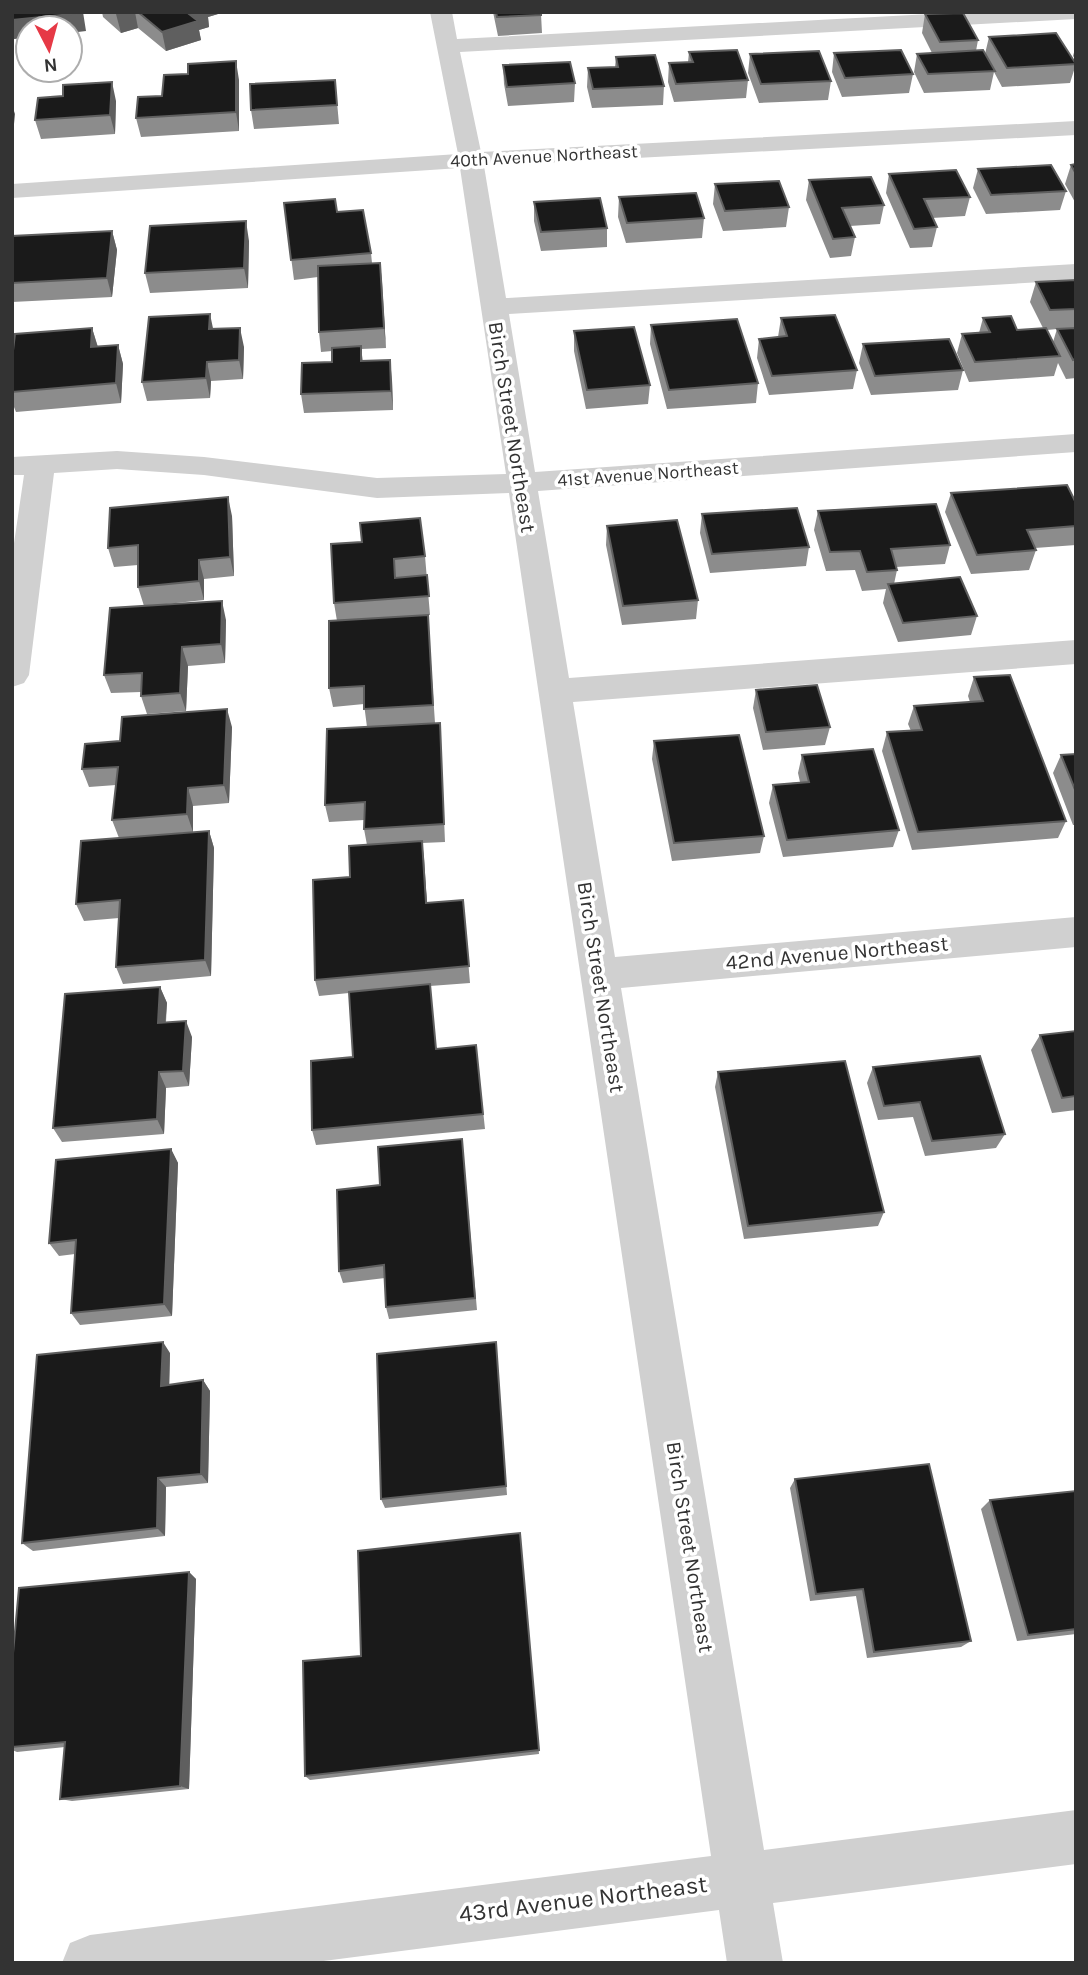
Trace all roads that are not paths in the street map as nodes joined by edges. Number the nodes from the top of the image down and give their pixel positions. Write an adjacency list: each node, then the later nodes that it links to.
1 (1076, 13): 2 (street)
2 (445, 29): 4 (street, Birch Street Northeast)
3 (1076, 128): 4 (street, 40th Avenue Northeast)
4 (471, 160): 5 (street, 40th Avenue Northeast); 7 (street, Birch Street Northeast)
5 (12, 191)
6 (1076, 272): 7 (street)
7 (493, 307): 10 (street, Birch Street Northeast)
8 (1076, 443): 10 (street, 41st Avenue Northeast)
9 (26, 465): 10 (street, 41st Avenue Northeast); 12 (street)
10 (520, 483): 13 (street, Birch Street Northeast)
11 (1076, 652): 13 (street)
12 (12, 675)
13 (555, 691): 15 (street, Birch Street Northeast)
14 (1076, 932): 15 (street, 42nd Avenue Northeast)
15 (598, 974): 17 (street, Birch Street Northeast)
16 (1076, 1837): 17 (street, 43rd Avenue Northeast)
17 (742, 1878): 18 (street, 43rd Avenue Northeast); 19 (street, Birch Street Northeast)
18 (90, 1963)
19 (755, 1963)

